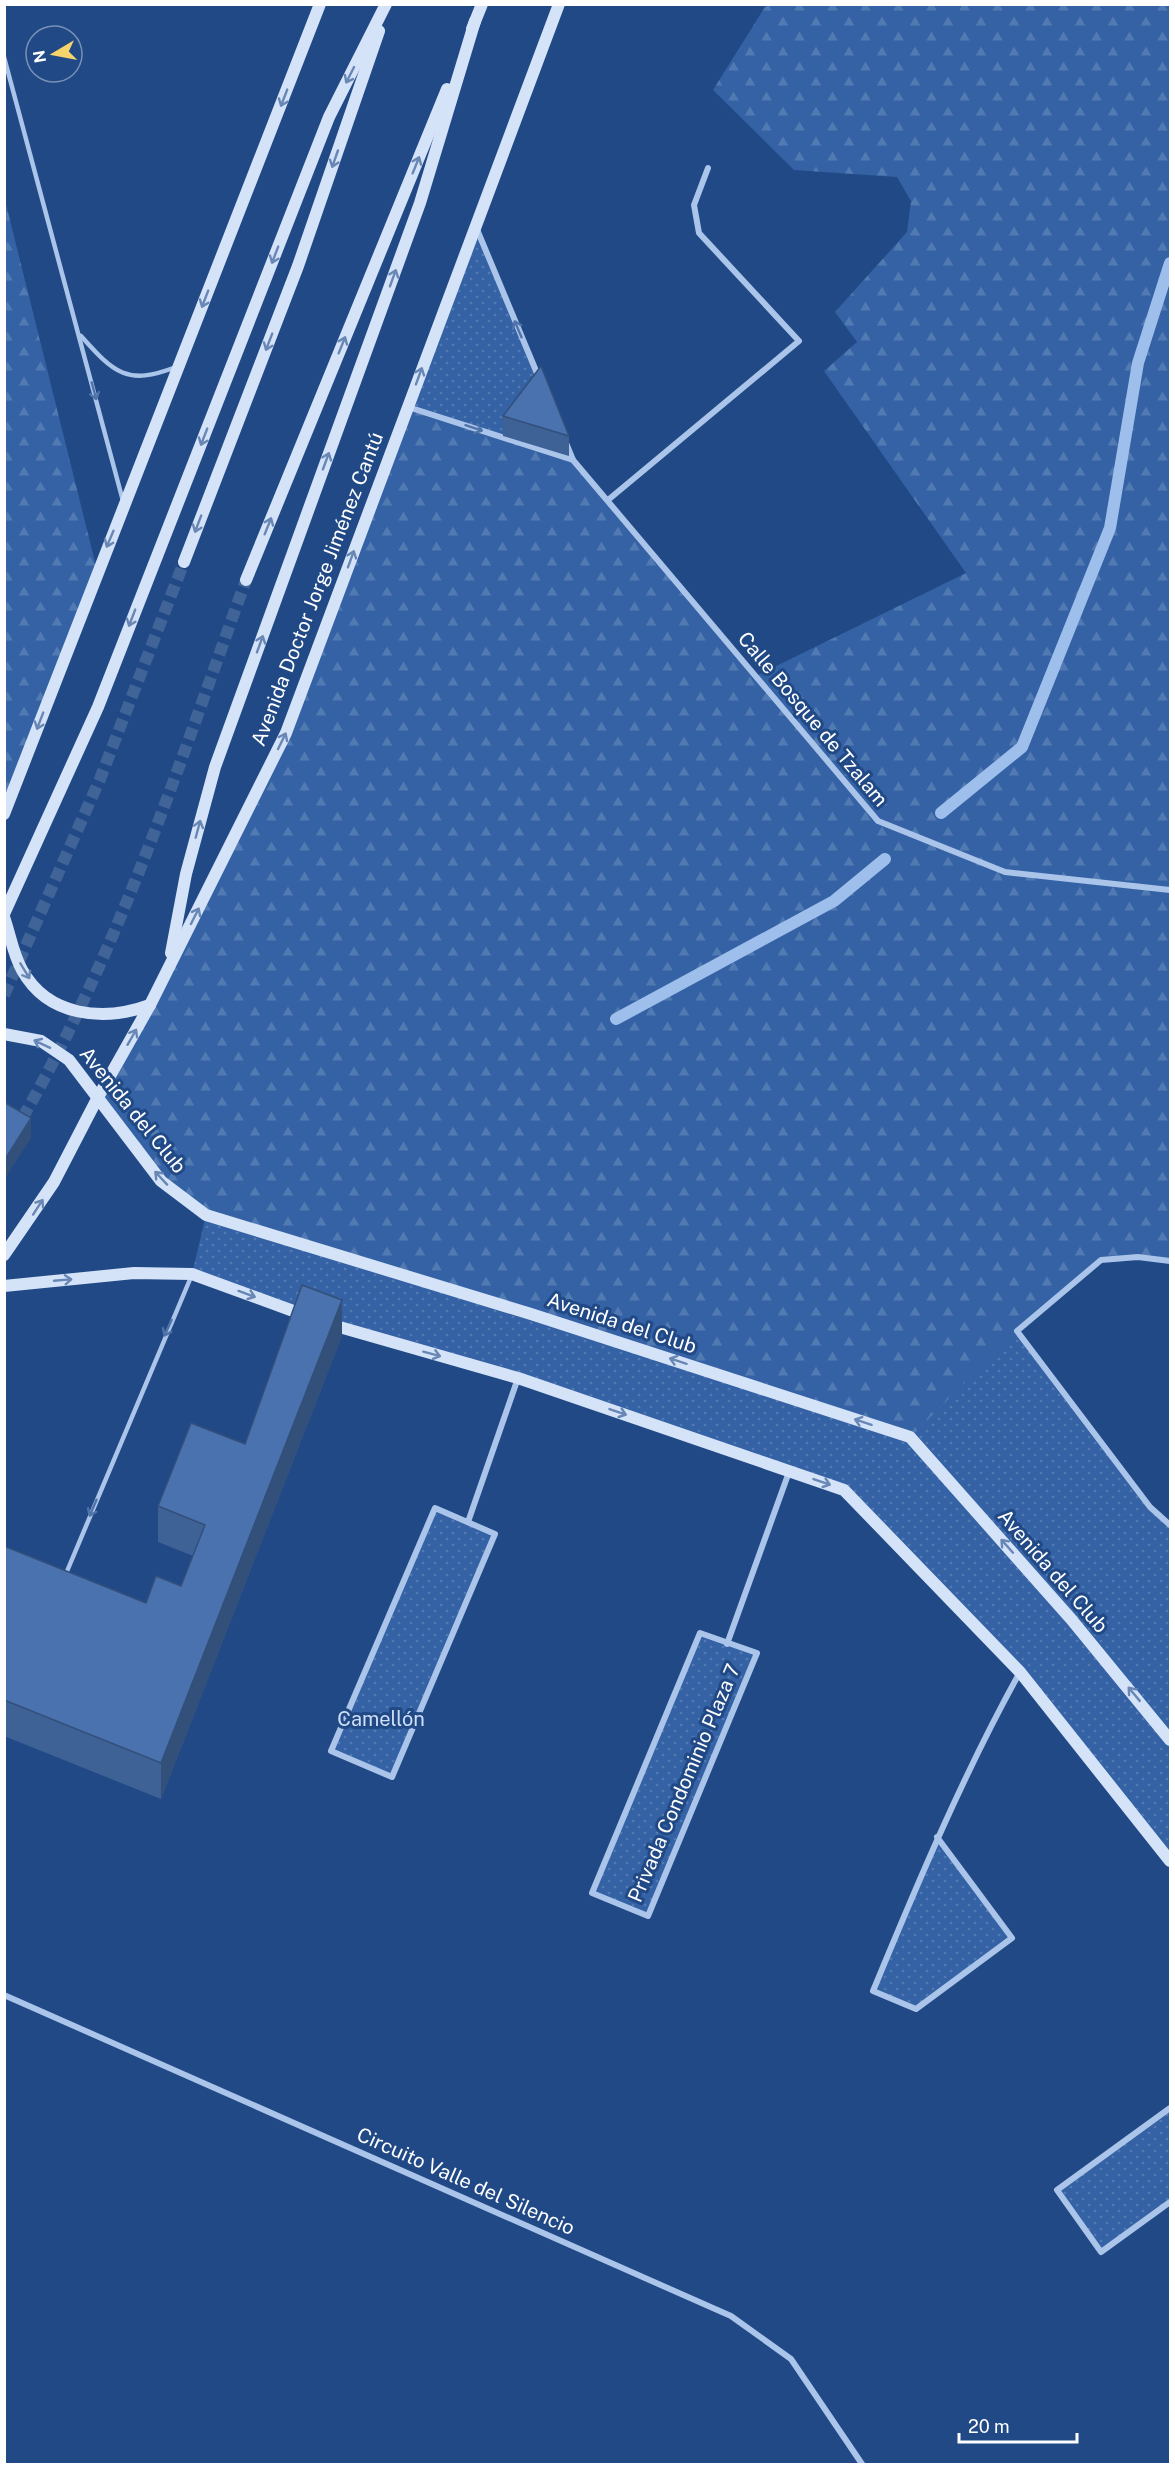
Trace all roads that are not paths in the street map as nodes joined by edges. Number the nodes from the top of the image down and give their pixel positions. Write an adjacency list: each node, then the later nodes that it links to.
1 (320, 4): 10 (street, one-way to 10)
2 (387, 4): 17 (street, one-way to 17); 21 (street, one-way to 21)
3 (482, 4): 5 (street)
4 (559, 4): 8 (street, Avenida Doctor Jorge Jiménez Cantú)
5 (475, 21): 18 (street, one-way to 5); 22 (street, one-way to 5)
6 (4, 57): 9 (lane)
7 (708, 168): 15 (street)
8 (475, 225): 11 (street, one-way to 8); 12 (street, Avenida Doctor Jorge Jiménez Cantú, one-way to 8)
9 (79, 334): 10 (lane); 16 (lane, one-way to 16)
10 (179, 366): 16 (street)
11 (541, 383)
12 (407, 406): 14 (street, one-way to 14); 22 (street, Avenida Doctor Jorge Jiménez Cantú, one-way to 12)
13 (564, 438): 14 (street, Calle Bosque de Tzalam)
14 (573, 460): 15 (street, Calle Bosque de Tzalam)
15 (608, 500): 20 (street, Calle Bosque de Tzalam)
16 (124, 506): 19 (street, one-way to 19)
17 (184, 562)
18 (246, 580)
19 (4, 814)
20 (1170, 890)
21 (4, 916): 23 (street, one-way to 23)
22 (168, 969): 23 (street, Avenida Doctor Jorge Jiménez Cantú)
23 (150, 1005): 25 (street, Avenida Doctor Jorge Jiménez Cantú, one-way to 23)
24 (4, 1034): 25 (street, Avenida del Club, one-way to 24)
25 (97, 1099): 26 (street, Avenida Doctor Jorge Jiménez Cantú, one-way to 25); 37 (street, Avenida del Club, one-way to 25)
26 (4, 1255)
27 (1170, 1261): 33 (street)
28 (192, 1274): 29 (street, one-way to 28); 30 (street, one-way to 30); 34 (lane, one-way to 34)
29 (4, 1286)
30 (518, 1378): 31 (street, one-way to 31); 32 (street)
31 (790, 1471): 35 (street, Privada Condominio Plaza 7); 36 (street, one-way to 36)
32 (468, 1522): 32 (street)
33 (1170, 1526)
34 (64, 1578)
35 (727, 1644): 35 (street, Privada Condominio Plaza 7)
36 (1020, 1672): 38 (street); 39 (street)
37 (1170, 1740)
38 (937, 1837): 38 (street)
39 (1170, 1861)
40 (4, 1995): 43 (street, Circuito Valle del Silencio)
41 (1170, 2108): 42 (street)
42 (1170, 2202)
43 (862, 2464)

